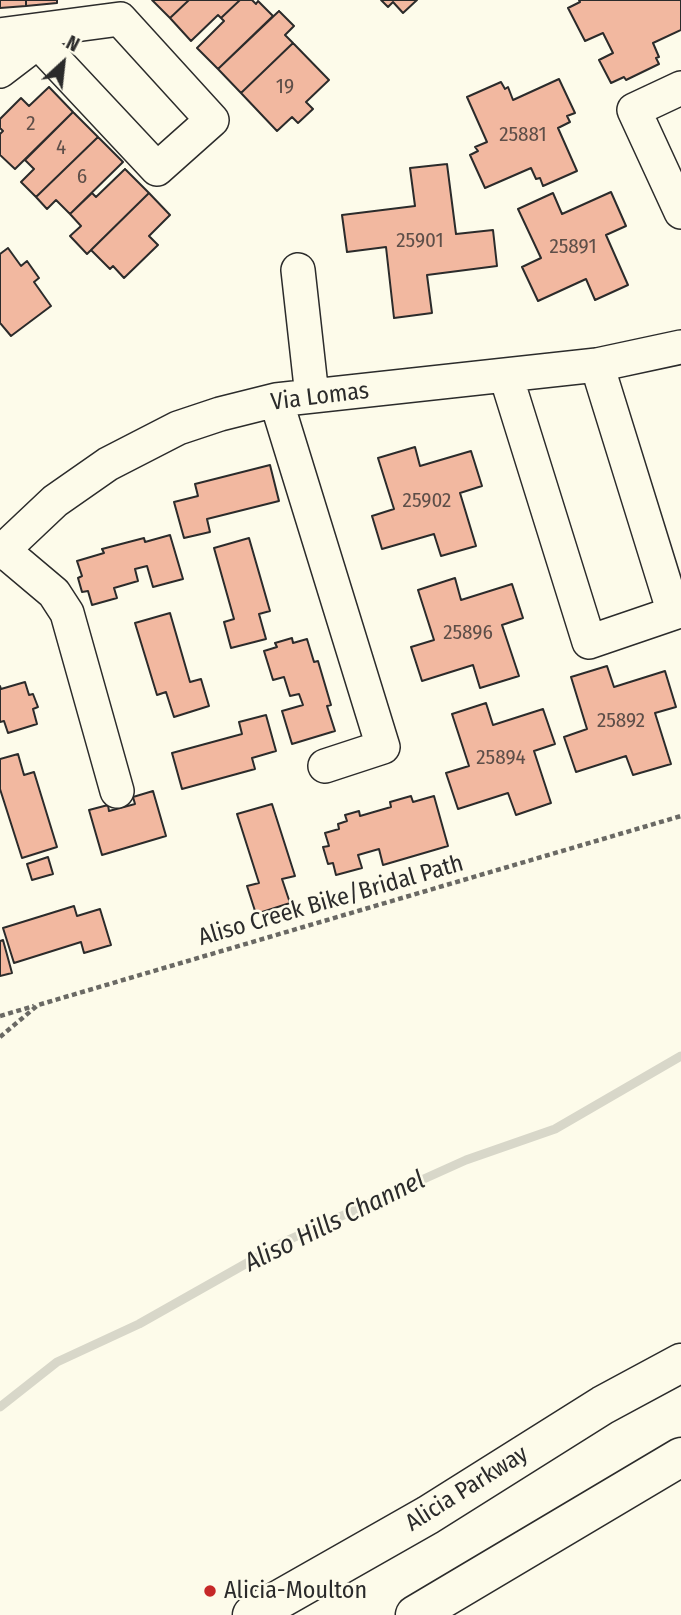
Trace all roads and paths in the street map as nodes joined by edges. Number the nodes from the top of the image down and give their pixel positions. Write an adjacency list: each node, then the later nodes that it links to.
1 (0, 36): 2 (street)
2 (36, 37): 2 (street); 3 (street)
3 (0, 71)
4 (681, 88): 5 (street)
5 (681, 212)
6 (298, 270): 10 (street)
7 (681, 347): 8 (street, Via Lomas)
8 (597, 365): 9 (street, Via Lomas); 9 (street)
9 (506, 376): 10 (street, Via Lomas)
10 (312, 396): 11 (street, Via Lomas)
11 (276, 400): 12 (street, Via Lomas); 13 (street)
12 (1, 552): 14 (street)
13 (325, 766)
14 (117, 791)
15 (681, 816): 16 (path, Aliso Creek Bike/Bridal Path)
16 (38, 1005): 17 (path); 18 (path, Aliso Creek Bike/Bridal Path)
17 (0, 1016)
18 (0, 1037)
19 (681, 1363): 21 (main road, Alicia Parkway)
20 (681, 1457): 22 (main road)
21 (253, 1615)
22 (415, 1615)

